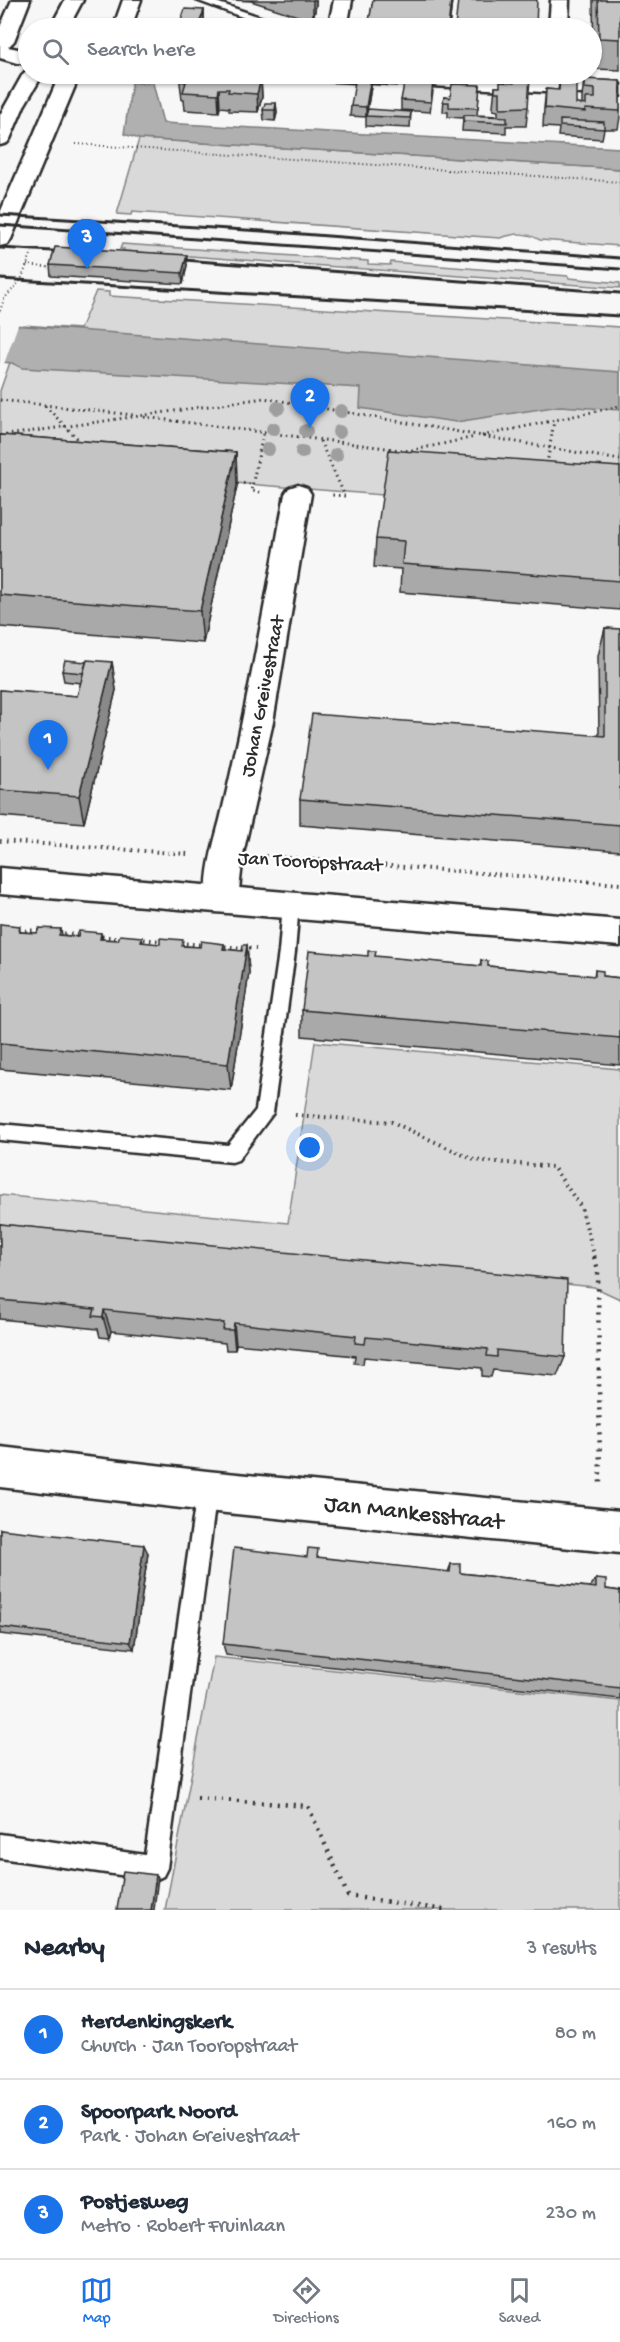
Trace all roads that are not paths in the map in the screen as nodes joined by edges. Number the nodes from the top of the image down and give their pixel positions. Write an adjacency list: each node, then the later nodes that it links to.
1 (21, 0): 12 (street)
2 (132, 0): 8 (street)
3 (201, 0): 9 (lane)
4 (343, 0): 10 (street)
5 (560, 0): 11 (street)
6 (85, 3): 7 (street)
7 (69, 18)
8 (126, 18)
9 (254, 18)
10 (340, 18)
11 (559, 18)
12 (0, 44)
13 (0, 51): 14 (street)
14 (18, 57)
15 (27, 84): 19 (street)
16 (66, 84): 20 (street)
17 (581, 84): 18 (street)
18 (620, 90)
19 (0, 139)
20 (0, 239)
21 (298, 494): 23 (street, Johan Greivestraat)
22 (0, 881): 23 (street)
23 (222, 898): 24 (street)
24 (291, 904): 25 (street); 26 (lane)
25 (620, 933)
26 (0, 1132)
27 (0, 1467): 28 (street, Jan Mankesstraat)
28 (207, 1491): 29 (street, Jan Mankesstraat); 30 (lane)
29 (610, 1531)
30 (0, 1846)

